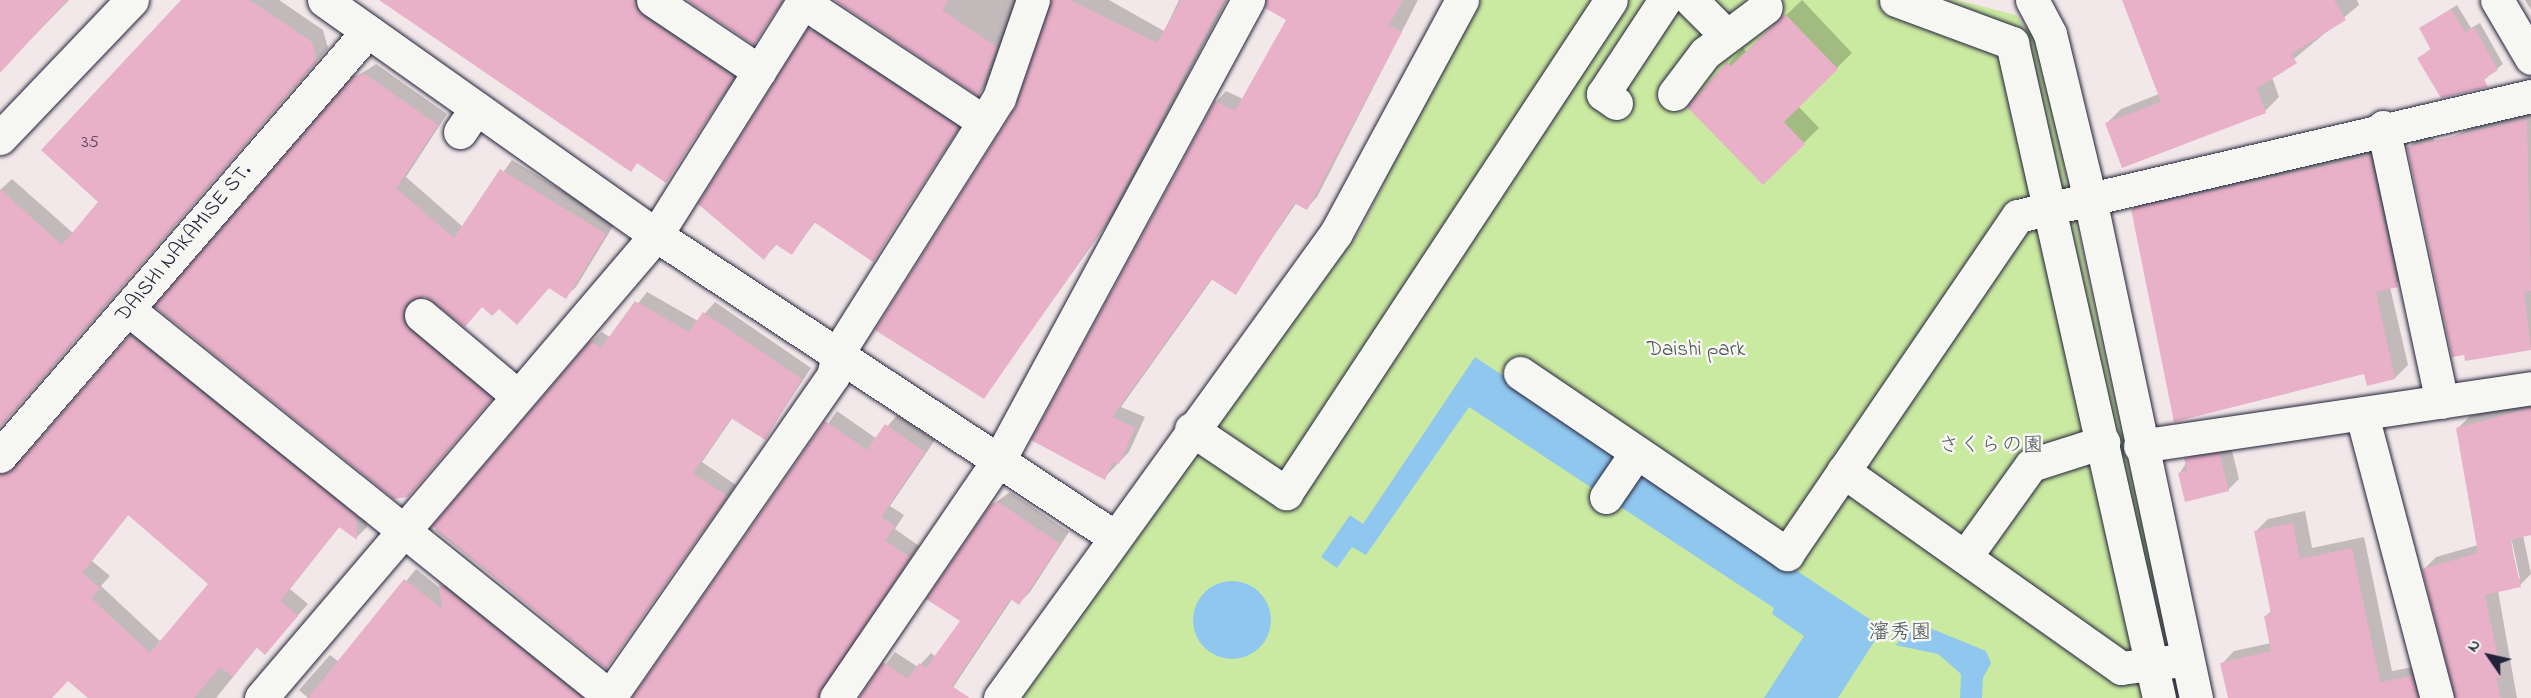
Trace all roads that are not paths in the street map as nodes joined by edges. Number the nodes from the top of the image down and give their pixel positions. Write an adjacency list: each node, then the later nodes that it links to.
1 (132, 0): 24 (street)
2 (324, 0): 15 (street)
3 (653, 0): 18 (street)
4 (1033, 0): 22 (street)
5 (1248, 0): 41 (street)
6 (1461, 0): 36 (street)
7 (1611, 0): 36 (street)
8 (1665, 0): 21 (street)
9 (1691, 0): 16 (street)
10 (1896, 0): 26 (street)
11 (2032, 0): 25 (street)
12 (2497, 0): 17 (street)
13 (803, 1): 18 (street); 22 (street)
14 (1766, 7): 16 (street)
15 (368, 31): 27 (street); 28 (street, DAISHI NAKAMISE ST.)
16 (1727, 36): 19 (street)
17 (2531, 58)
18 (759, 71): 27 (street)
19 (1674, 94)
20 (2531, 96): 23 (street)
21 (1616, 103)
22 (984, 122): 30 (street)
23 (2383, 127): 25 (street); 34 (street)
24 (0, 138)
25 (2090, 199): 26 (street); 38 (street)
26 (2052, 208): 37 (street); 42 (street)
27 (656, 235): 30 (street); 33 (street)
28 (129, 310): 40 (street, DAISHI NAKAMISE ST.); 44 (street)
29 (421, 315): 33 (street)
30 (839, 351): 41 (street); 49 (street)
31 (1520, 373): 39 (street)
32 (2531, 388): 34 (street)
33 (518, 396): 44 (street)
34 (2442, 402): 35 (street)
35 (2362, 415): 38 (street); 55 (street)
36 (1191, 429): 45 (street)
37 (2103, 442): 46 (street); 48 (street)
38 (2140, 446): 47 (street)
39 (1636, 453): 42 (street); 43 (street)
40 (0, 456)
41 (1000, 458): 45 (street); 51 (street)
42 (1843, 471): 46 (street)
43 (1606, 497)
44 (402, 530): 49 (street); 50 (street)
45 (1113, 536): 52 (street)
46 (1965, 557): 48 (street)
47 (2187, 659): 48 (street); 54 (street)
48 (2152, 664): 53 (street)
49 (610, 697)
50 (261, 698)
51 (836, 698)
52 (1000, 698)
53 (2159, 698)
54 (2196, 698)
55 (2437, 698)

